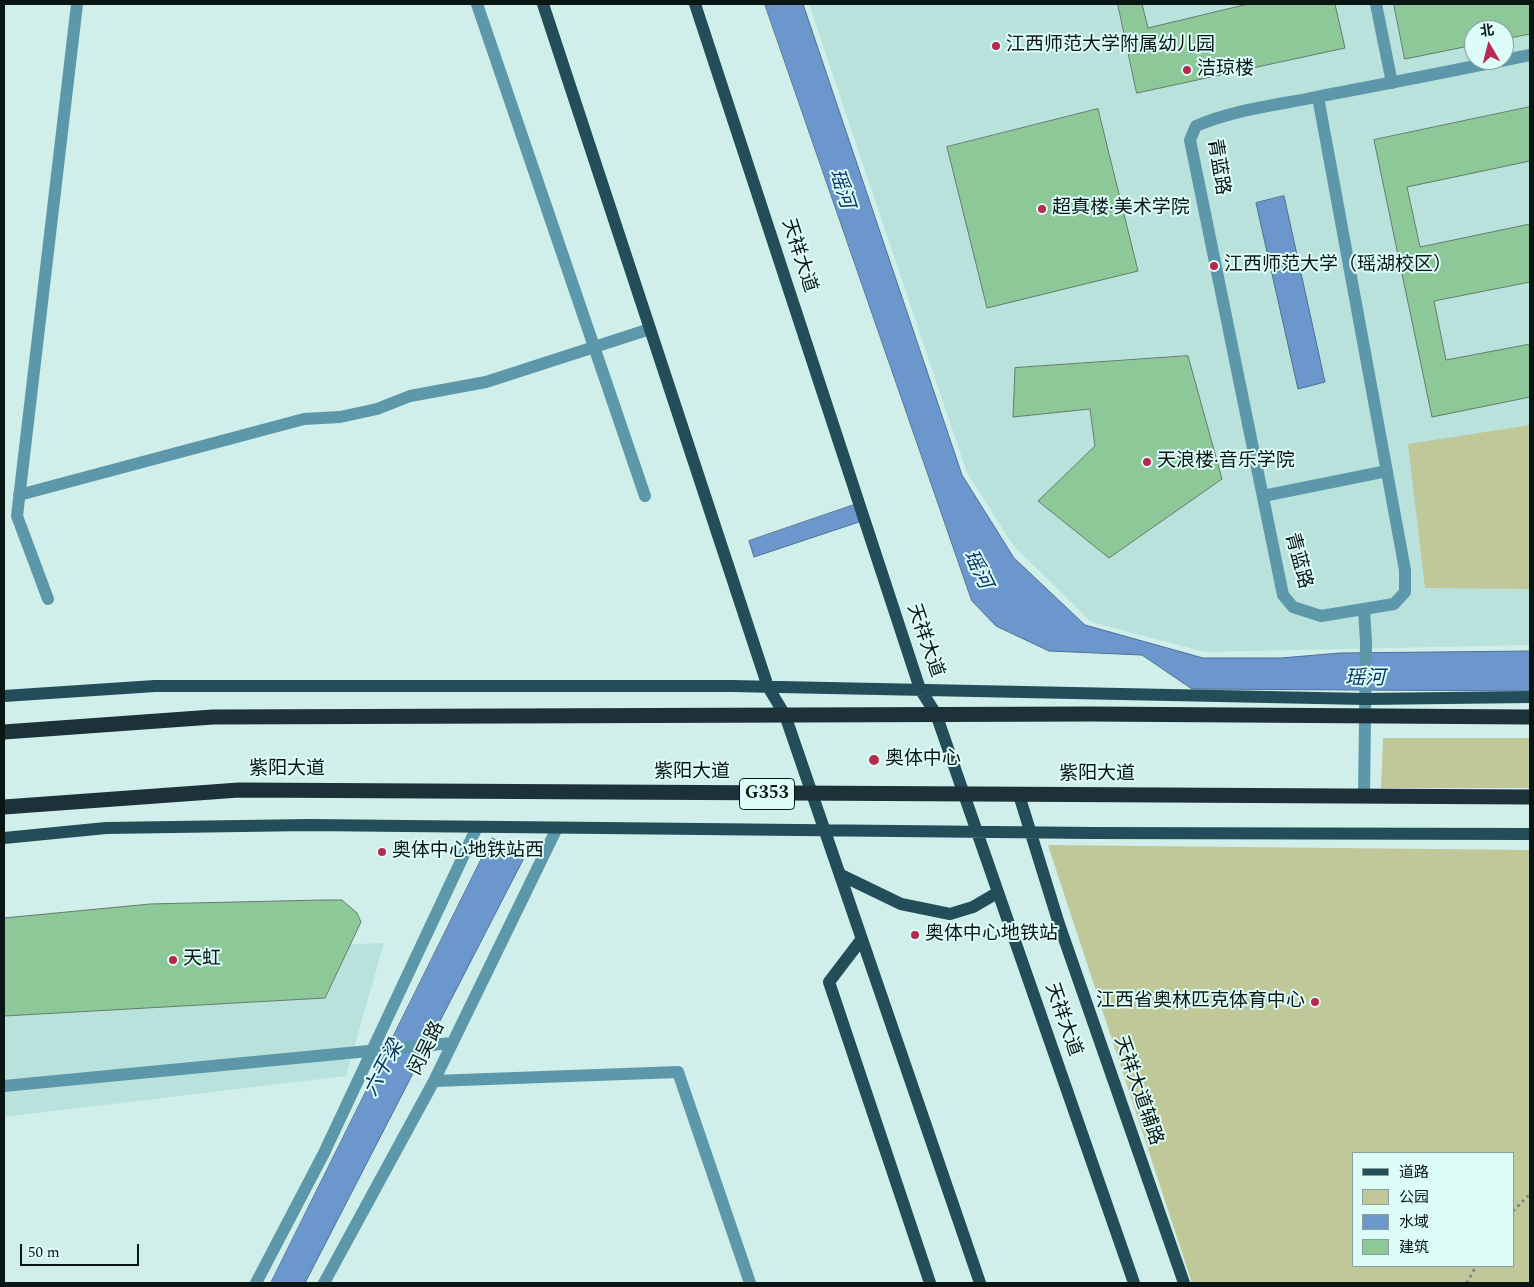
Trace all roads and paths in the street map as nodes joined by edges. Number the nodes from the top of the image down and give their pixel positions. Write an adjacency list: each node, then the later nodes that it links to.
1 (77, 4): 12 (street)
2 (477, 4): 10 (street)
3 (543, 4): 9 (main road)
4 (694, 4): 18 (main road, 天祥大道)
5 (1376, 4): 7 (street)
6 (1530, 56): 7 (street, 青蓝路)
7 (1392, 83): 8 (street, 青蓝路)
8 (1318, 97): 11 (street, 青蓝路); 14 (street, 青蓝路)
9 (650, 329): 10 (street); 17 (main road)
10 (595, 347): 12 (street); 13 (street)
11 (1387, 471): 14 (street); 16 (street, 青蓝路)
12 (19, 495): 15 (street)
13 (645, 496)
14 (1263, 496): 16 (street, 青蓝路)
15 (48, 599)
16 (1364, 609): 21 (street)
17 (768, 687): 18 (main road); 19 (main road); 23 (main road)
18 (920, 689): 21 (main road); 22 (main road, 天祥大道)
19 (4, 696)
20 (1530, 697): 21 (main road)
21 (1365, 699): 24 (street)
22 (936, 714): 23 (highway); 24 (highway); 28 (main road, 天祥大道)
23 (785, 715): 26 (highway); 27 (main road)
24 (1365, 716): 25 (highway); 30 (street)
25 (1530, 717)
26 (4, 732)
27 (812, 794): 28 (highway, 紫阳大道 / G353); 32 (highway, 紫阳大道 / G353); 35 (main road)
28 (964, 795): 29 (highway, 紫阳大道 / G353); 36 (main road, 天祥大道)
29 (1020, 795): 30 (highway, 紫阳大道 / G353); 37 (main road, 天祥大道辅路)
30 (1364, 796): 31 (highway, 紫阳大道 / G353)
31 (1530, 797)
32 (4, 807)
33 (476, 827): 34 (main road); 39 (main road); 44 (street)
34 (557, 828): 35 (main road); 43 (street, 闵吴路)
35 (824, 830): 36 (main road); 40 (main road)
36 (977, 832): 37 (main road); 41 (main road, 天祥大道)
37 (1031, 832): 38 (main road); 56 (main road, 天祥大道辅路)
38 (1530, 834)
39 (4, 838)
40 (841, 875): 41 (main road); 42 (main road)
41 (997, 893): 55 (main road, 天祥大道)
42 (862, 940): 53 (main road); 54 (main road)
43 (452, 1043): 44 (street); 45 (street, 闵吴路)
44 (371, 1050): 46 (street); 50 (street)
45 (434, 1081): 51 (street, 闵吴路); 52 (street)
46 (4, 1086)
47 (1530, 1194): 48 (path)
48 (1514, 1210)
49 (1475, 1267): 57 (path)
50 (256, 1283)
51 (324, 1283)
52 (750, 1283)
53 (930, 1283)
54 (980, 1283)
55 (1134, 1283)
56 (1184, 1283)
57 (1467, 1283)

